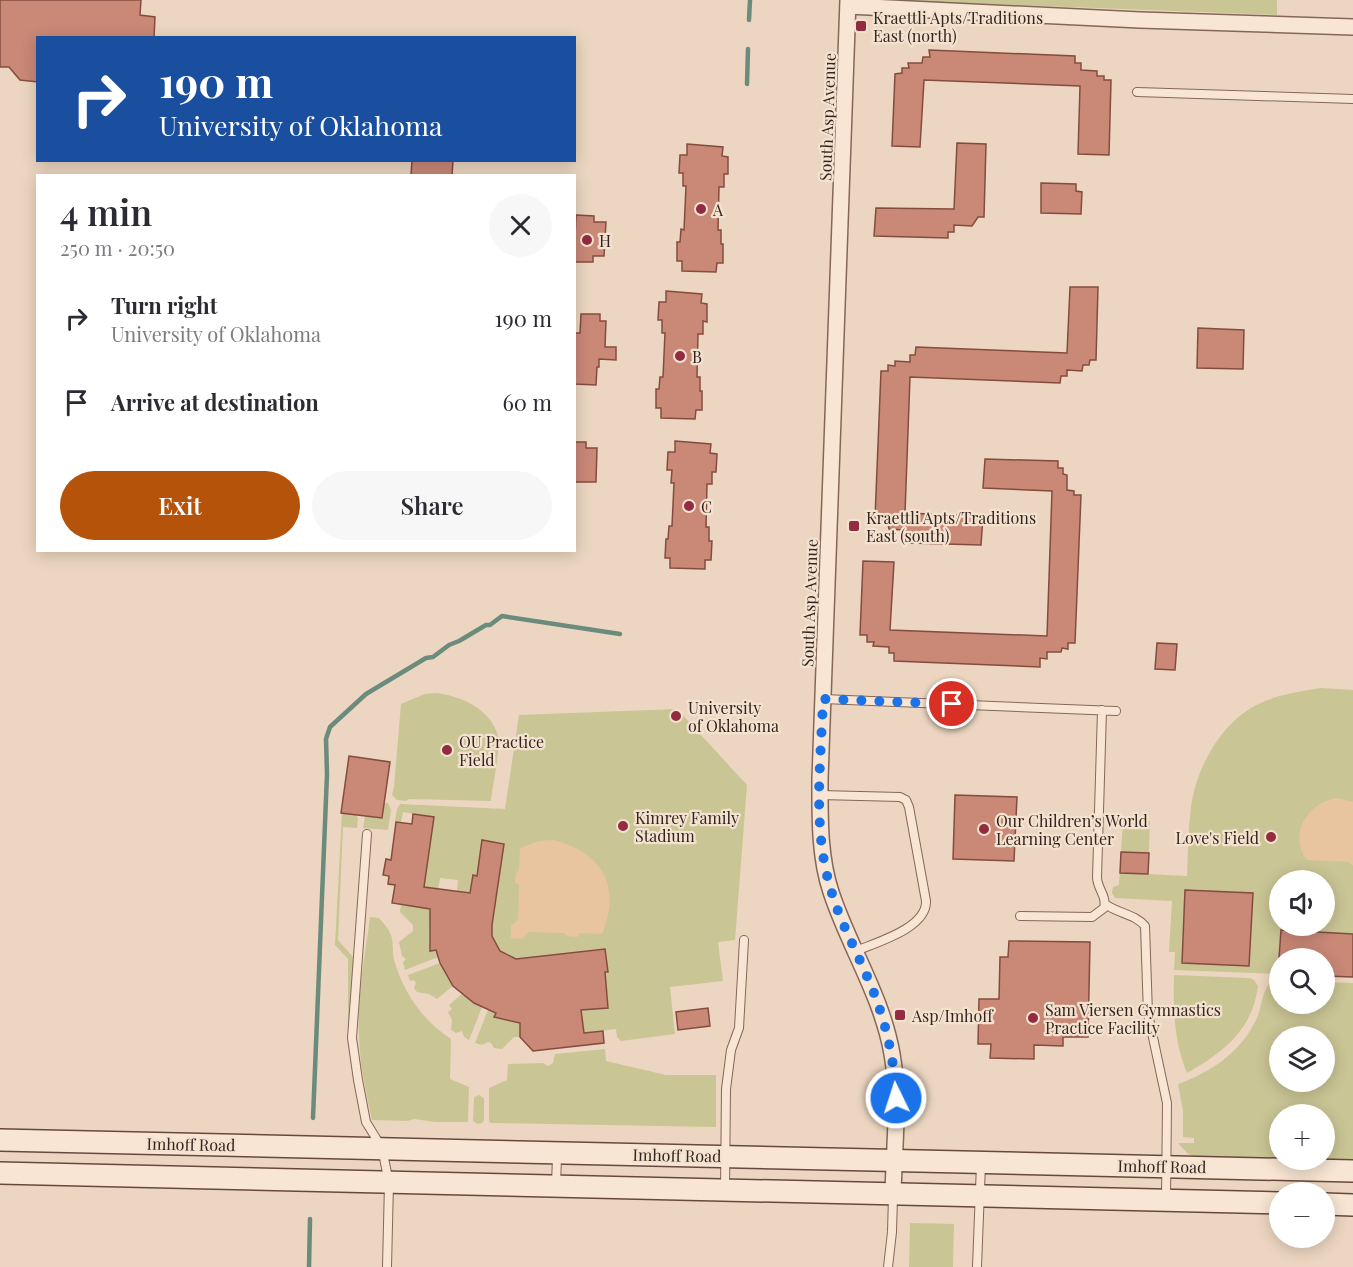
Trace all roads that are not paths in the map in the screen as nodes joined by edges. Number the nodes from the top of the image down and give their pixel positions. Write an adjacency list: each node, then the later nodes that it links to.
1 (848, 3): 2 (street); 5 (street, South Asp Avenue)
2 (1353, 27)
3 (1137, 92): 4 (lane)
4 (1353, 99)
5 (823, 699): 6 (lane); 8 (street, South Asp Avenue)
6 (1102, 710): 7 (lane); 10 (lane)
7 (1116, 711)
8 (820, 795): 13 (street, South Asp Avenue); 13 (lane)
9 (367, 834): 15 (lane)
10 (1105, 904): 11 (lane); 20 (lane)
11 (1020, 916)
12 (744, 940): 17 (lane)
13 (856, 951): 18 (street, South Asp Avenue)
14 (0, 1140): 15 (main road, Imhoff Road)
15 (382, 1148): 16 (main road, Imhoff Road); 23 (lane)
16 (557, 1152): 17 (main road, Imhoff Road); 24 (lane)
17 (724, 1156): 18 (main road, Imhoff Road); 25 (lane)
18 (894, 1160): 19 (main road, Imhoff Road); 26 (street, South Asp Avenue)
19 (981, 1162): 20 (main road, Imhoff Road); 27 (lane)
20 (1166, 1166): 21 (main road, Imhoff Road); 28 (lane)
21 (1353, 1171)
22 (0, 1173): 23 (main road, Imhoff Road)
23 (389, 1183): 24 (main road, Imhoff Road); 32 (lane)
24 (556, 1187): 25 (main road, Imhoff Road)
25 (726, 1190): 26 (main road, Imhoff Road)
26 (893, 1194): 27 (main road, Imhoff Road); 33 (lane)
27 (981, 1196): 28 (main road, Imhoff Road); 34 (lane)
28 (1166, 1200): 29 (main road, Imhoff Road)
29 (1269, 1203)
30 (1335, 1204): 31 (main road)
31 (1353, 1205)
32 (387, 1267)
33 (888, 1267)
34 (977, 1267)

